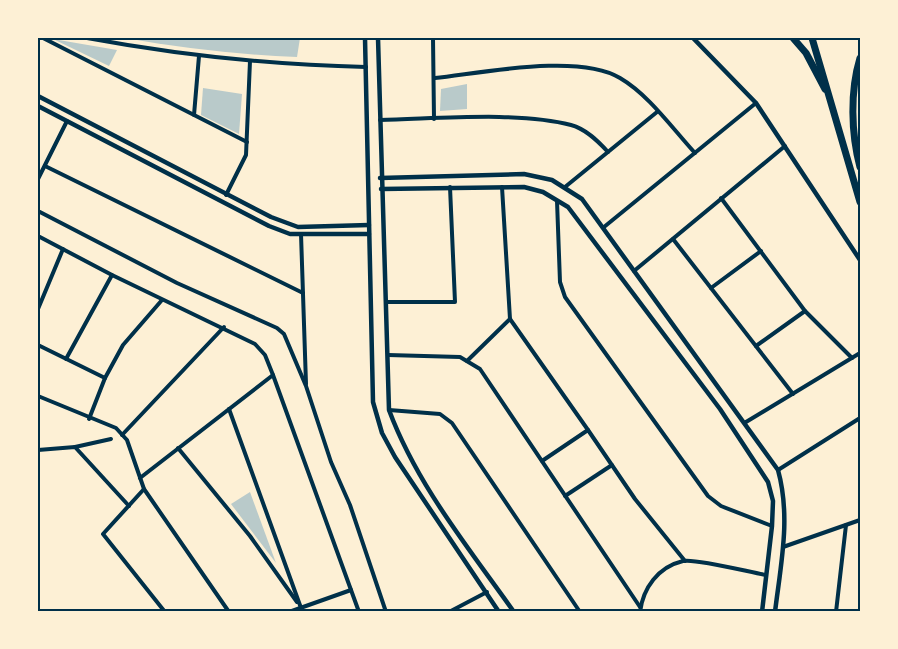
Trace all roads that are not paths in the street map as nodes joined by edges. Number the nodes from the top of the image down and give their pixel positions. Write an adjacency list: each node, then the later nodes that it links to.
1 (43, 38): 19 (street)
2 (87, 38): 9 (street)
3 (365, 38): 12 (street)
4 (378, 38): 21 (street)
5 (433, 38): 13 (street)
6 (693, 38): 15 (street)
7 (793, 38): 17 (highway)
8 (812, 38): 17 (highway)
9 (199, 56): 11 (street); 19 (street)
10 (861, 58): 28 (highway)
11 (250, 61): 12 (street); 23 (street)
12 (366, 67): 40 (street)
13 (435, 78): 18 (street); 20 (street)
14 (38, 96): 35 (street)
15 (756, 103): 24 (street); 26 (street)
16 (38, 106): 22 (street)
17 (834, 108): 38 (highway)
18 (657, 112): 25 (street); 26 (street)
19 (194, 115): 23 (street)
20 (434, 119): 21 (street); 25 (street)
21 (379, 120): 29 (street)
22 (67, 121): 27 (street); 42 (street)
23 (247, 142): 35 (street)
24 (785, 145): 36 (street); 48 (street)
25 (608, 152): 33 (street)
26 (694, 153): 41 (street)
27 (45, 166): 30 (street); 52 (street)
28 (861, 167)
29 (380, 178): 33 (street); 34 (street)
30 (38, 179)
31 (450, 187): 32 (street); 34 (street); 54 (street)
32 (502, 187): 37 (street); 57 (street)
33 (565, 187): 41 (street)
34 (381, 189): 54 (street)
35 (226, 195): 40 (street)
36 (721, 198): 45 (street); 47 (street)
37 (557, 201): 91 (street); 91 (street)
38 (861, 202)
39 (38, 211): 68 (street)
40 (369, 225): 43 (street)
41 (604, 227): 49 (street)
42 (301, 234): 43 (street); 52 (street)
43 (369, 234): 96 (street)
44 (38, 236): 46 (street)
45 (673, 239): 49 (street); 51 (street)
46 (63, 249): 50 (street); 55 (street)
47 (760, 251): 51 (street); 56 (street)
48 (861, 260)
49 (633, 272): 75 (street)
50 (112, 275): 53 (street); 63 (street)
51 (711, 288): 60 (street)
52 (303, 293): 68 (street)
53 (162, 300): 58 (street); 67 (street)
54 (386, 302): 62 (street)
55 (38, 309)
56 (805, 311): 60 (street); 64 (street)
57 (510, 319): 65 (street); 76 (street)
58 (224, 327): 66 (street); 77 (street)
59 (38, 345): 63 (street)
60 (756, 346): 69 (street)
61 (861, 353): 64 (street)
62 (387, 355): 65 (street); 72 (street)
63 (66, 358): 67 (street)
64 (852, 358): 69 (street)
65 (467, 361): 82 (street)
66 (273, 375): 71 (street); 95 (street)
67 (105, 378): 74 (street)
68 (306, 386): 103 (street)
69 (793, 394): 75 (street)
70 (38, 396): 74 (street)
71 (229, 410): 80 (street); 97 (street)
72 (389, 410): 106 (street); 107 (street)
73 (861, 418): 84 (street)
74 (89, 419): 77 (street)
75 (746, 422): 84 (street)
76 (588, 430): 82 (street); 83 (street)
77 (122, 435): 85 (street)
78 (111, 439): 79 (street)
79 (75, 447): 81 (street); 88 (street)
80 (178, 448): 85 (street); 97 (street)
81 (38, 450)
82 (542, 461): 87 (street)
83 (612, 465): 87 (street); 93 (street)
84 (778, 470): 92 (street)
85 (140, 478): 86 (street)
86 (144, 489): 88 (street); 100 (street)
87 (565, 496): 98 (street)
88 (129, 506): 99 (street)
89 (861, 520): 90 (street)
90 (846, 525): 92 (street); 110 (street)
91 (772, 526): 94 (street)
92 (783, 547): 109 (street)
93 (685, 561): 94 (street); 98 (street)
94 (766, 575): 108 (street)
95 (351, 590): 97 (street); 102 (street)
96 (487, 592): 104 (street); 105 (street)
97 (301, 608): 101 (street)
98 (640, 609)
99 (165, 612)
100 (229, 612)
101 (289, 612)
102 (359, 612)
103 (386, 612)
104 (449, 612)
105 (500, 612)
106 (514, 612)
107 (580, 612)
108 (762, 612)
109 (775, 612)
110 (836, 612)

